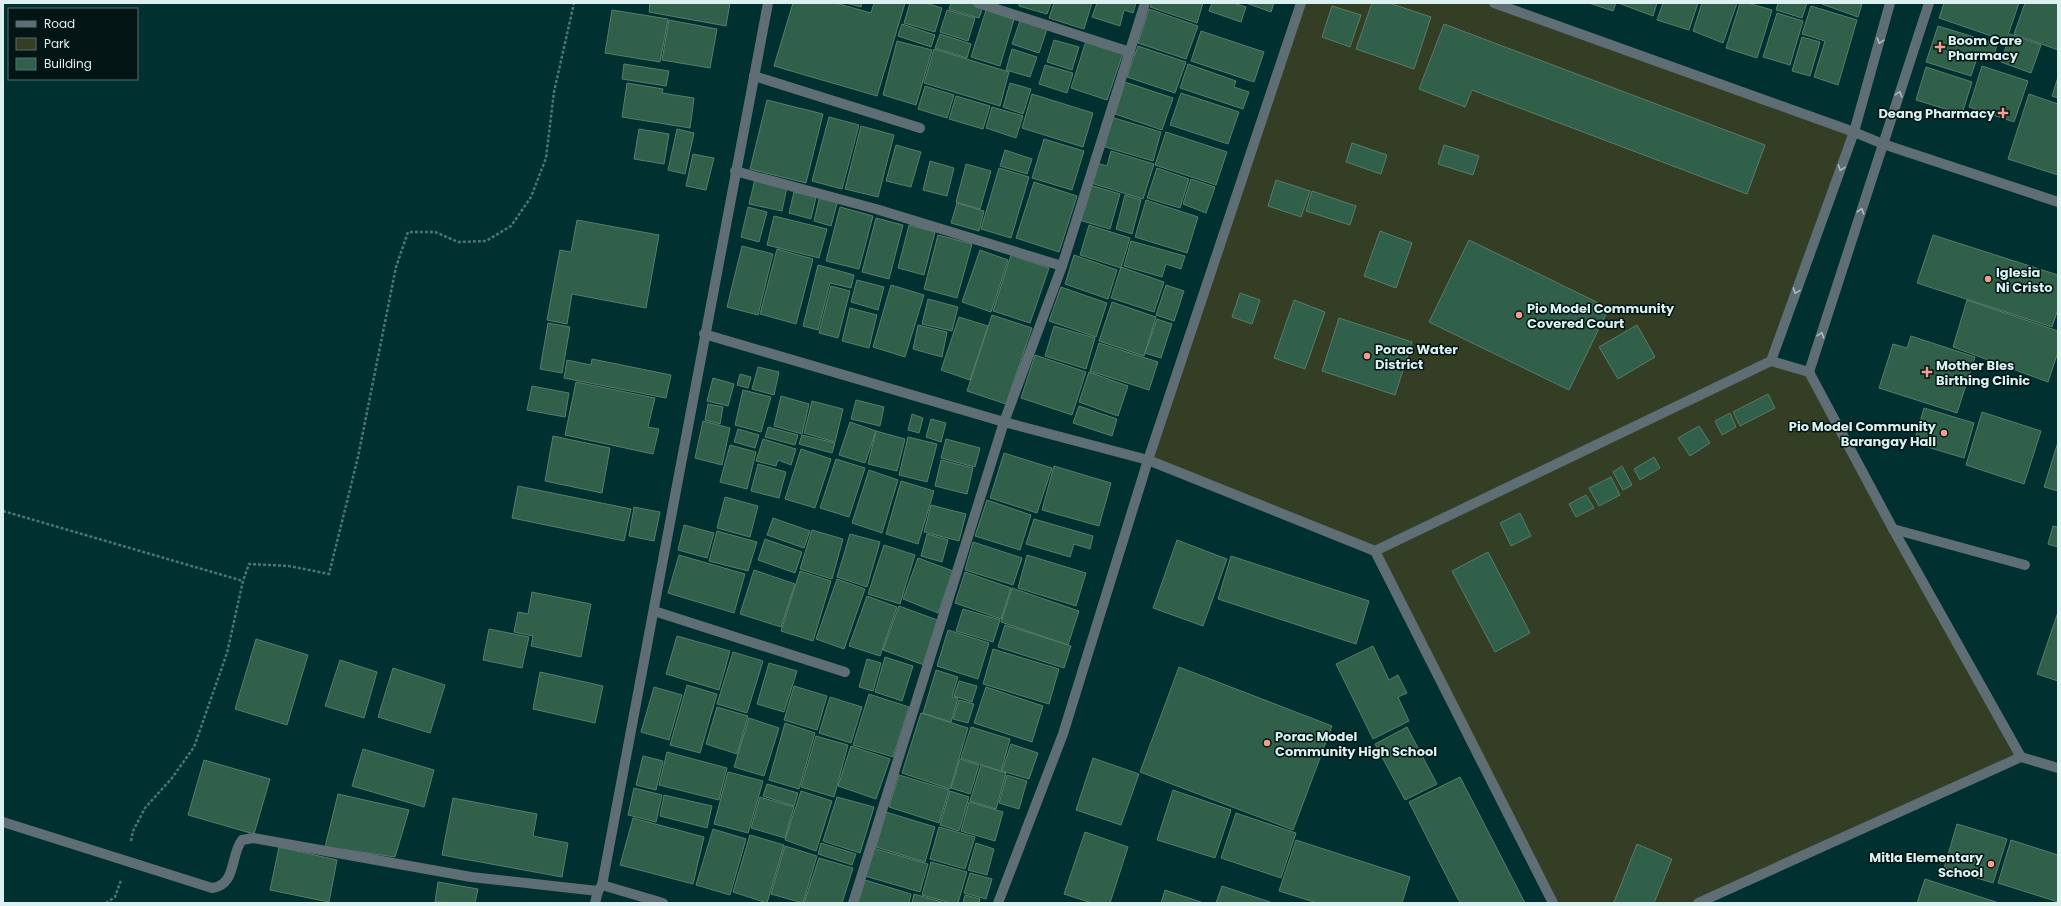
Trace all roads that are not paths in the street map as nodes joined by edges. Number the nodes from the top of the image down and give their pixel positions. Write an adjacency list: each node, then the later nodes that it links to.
1 (768, 3): 9 (street)
2 (978, 3): 8 (street)
3 (1145, 3): 8 (street)
4 (1301, 3): 20 (street)
5 (1494, 3): 11 (street)
6 (1890, 3): 11 (street, one-way to 11)
7 (1929, 3): 12 (street, one-way to 7)
8 (1130, 52): 15 (street)
9 (754, 76): 10 (street); 13 (street)
10 (920, 128)
11 (1854, 132): 12 (street); 17 (street, one-way to 17)
12 (1882, 144): 14 (street); 18 (street, one-way to 12)
13 (735, 171): 15 (street); 16 (street)
14 (2058, 202)
15 (1062, 266): 19 (street)
16 (704, 334): 19 (street); 24 (street)
17 (1771, 360): 18 (street); 22 (street)
18 (1809, 372): 21 (street)
19 (1004, 422): 20 (street); 32 (street)
20 (1148, 460): 22 (street); 33 (street)
21 (1893, 528): 23 (street); 26 (street)
22 (1375, 551): 34 (street)
23 (2025, 565)
24 (654, 611): 25 (street); 29 (street)
25 (845, 672)
26 (2021, 756): 27 (street); 35 (street)
27 (2058, 768)
28 (3, 822): 29 (street)
29 (600, 888): 30 (street); 31 (street)
30 (595, 903)
31 (663, 903)
32 (853, 903)
33 (998, 903)
34 (1553, 903)
35 (1698, 903)

